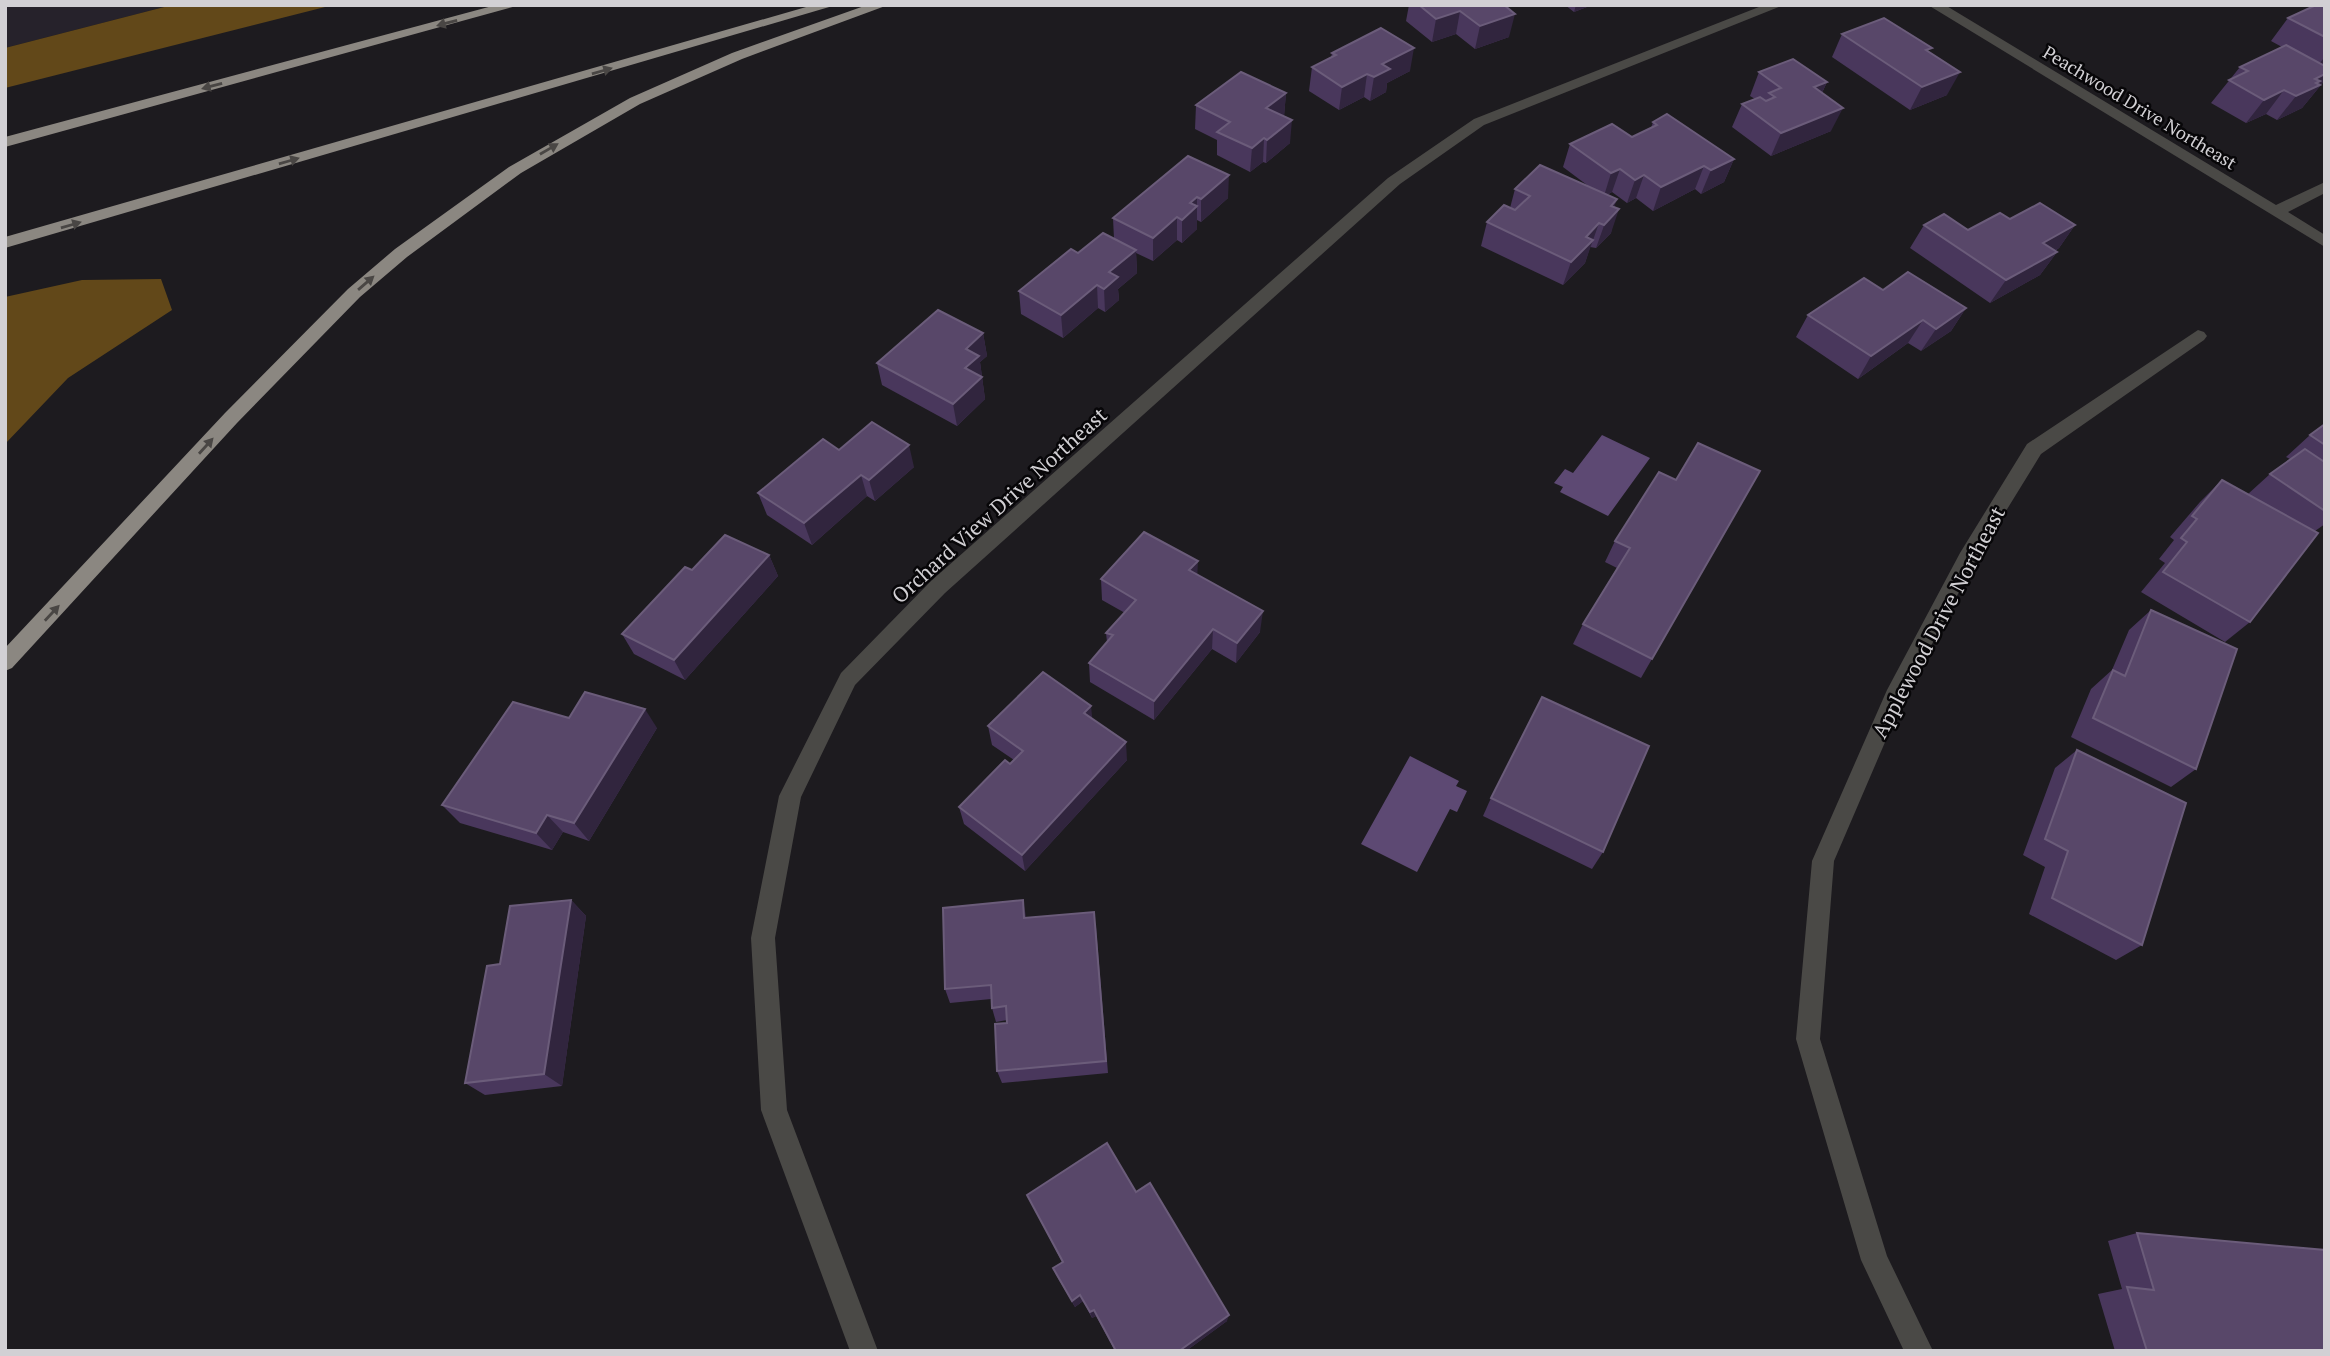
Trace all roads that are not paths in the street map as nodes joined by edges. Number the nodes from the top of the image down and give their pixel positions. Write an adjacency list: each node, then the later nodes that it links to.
1 (513, 5): 6 (highway, one-way to 6)
2 (829, 5): 10 (highway, one-way to 2)
3 (881, 5): 12 (highway, one-way to 3)
4 (1777, 5): 13 (street, Orchard View Drive Northeast)
5 (1935, 5): 8 (street, Peachwood Drive Northeast)
6 (5, 142)
7 (2325, 187): 8 (street)
8 (2274, 212): 9 (street, Peachwood Drive Northeast)
9 (2325, 242)
10 (5, 243)
11 (2198, 336): 14 (street, Applewood Drive Northeast)
12 (5, 662)
13 (864, 1351)
14 (1919, 1351)

